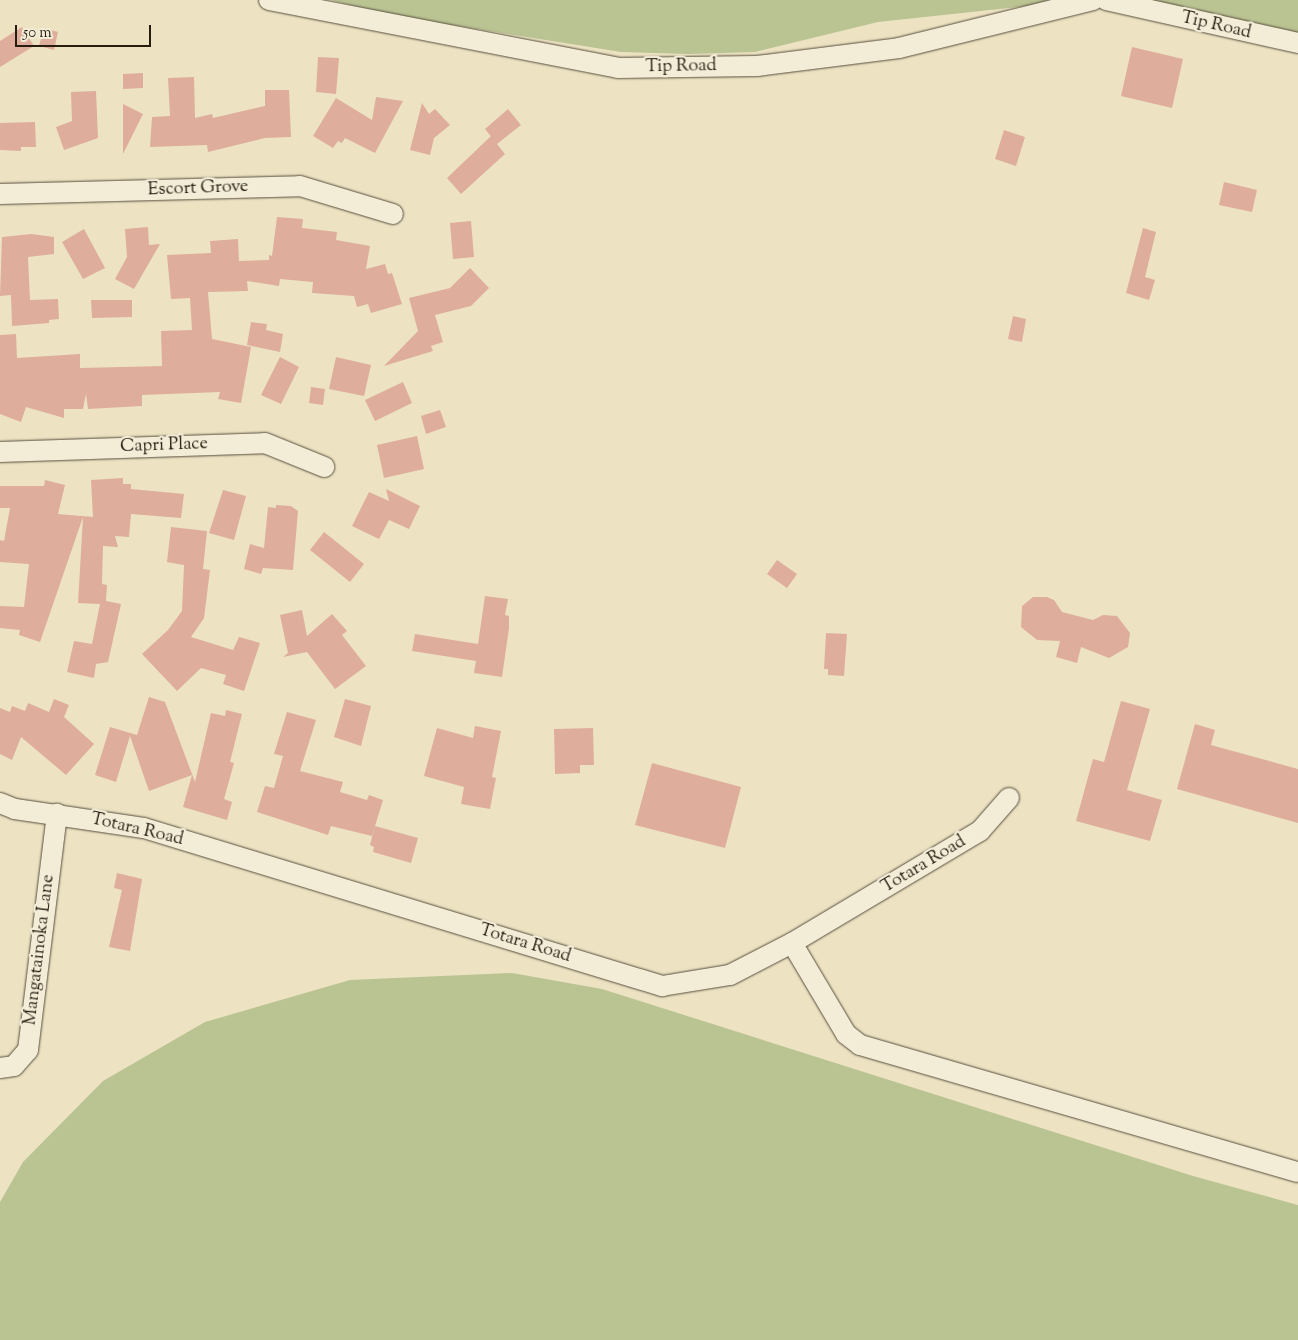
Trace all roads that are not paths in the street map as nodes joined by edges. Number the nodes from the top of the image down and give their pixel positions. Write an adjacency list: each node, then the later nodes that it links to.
1 (269, 0): 2 (street, Tip Road)
2 (1093, 0)
3 (1106, 0): 4 (street, Tip Road)
4 (1298, 43)
5 (0, 194): 6 (street, Escort Grove)
6 (393, 214)
7 (0, 452): 8 (street, Capri Place)
8 (324, 467)
9 (1009, 798): 12 (street, Totara Road)
10 (0, 803): 11 (street, Totara Road)
11 (57, 814): 12 (street, Totara Road); 13 (street, Mangatainoka Lane)
12 (792, 943): 14 (street)
13 (0, 1068)
14 (1298, 1172)

